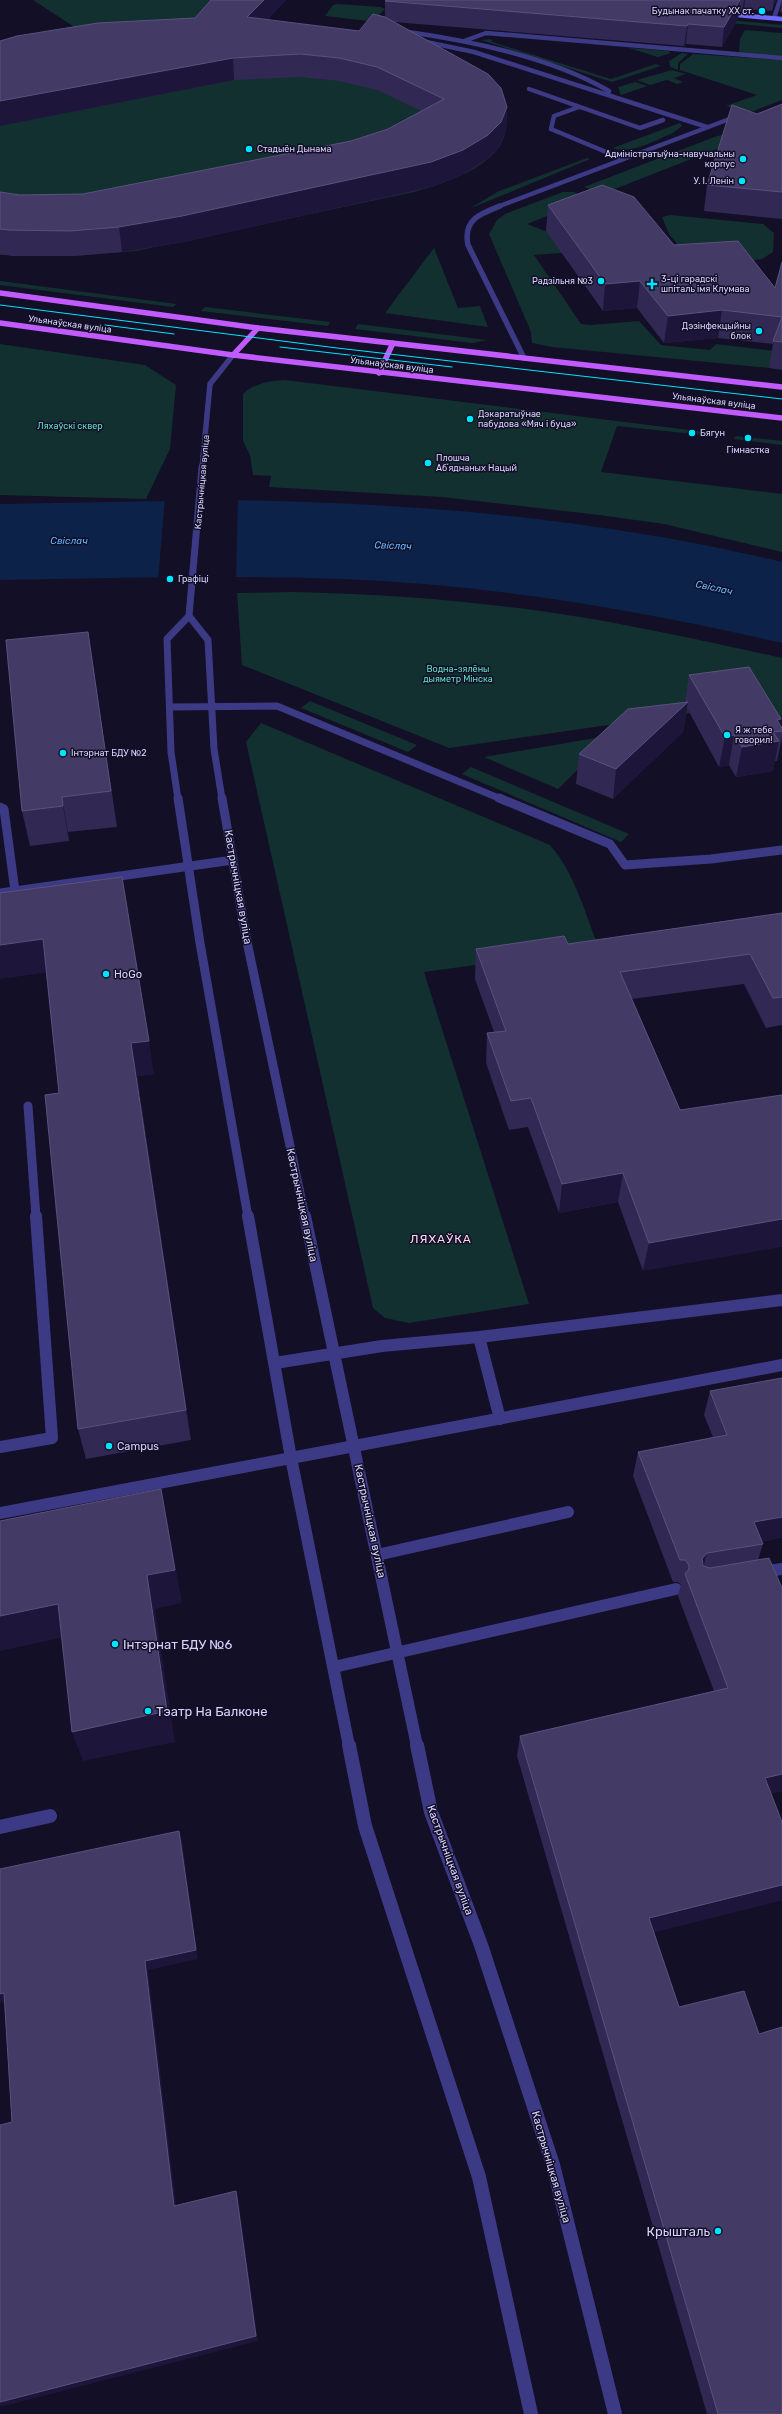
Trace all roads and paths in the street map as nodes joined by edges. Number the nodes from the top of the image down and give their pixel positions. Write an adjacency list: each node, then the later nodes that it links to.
1 (780, 0): 3 (street)
2 (724, 14): 3 (main road)
3 (774, 18): 4 (main road)
4 (782, 19)
5 (396, 31): 7 (street)
6 (396, 36): 10 (street)
7 (464, 41): 8 (street); 10 (street)
8 (782, 58)
9 (529, 89): 11 (street)
10 (621, 99): 14 (street)
11 (579, 107): 13 (street); 15 (street)
12 (740, 115): 14 (street)
13 (663, 120)
14 (707, 127): 15 (street)
15 (623, 159): 21 (street)
16 (0, 293): 18 (main road, Ульянаўская вуліца)
17 (0, 323): 20 (main road, Ульянаўская вуліца)
18 (258, 328): 19 (main road, Ульянаўская вуліца); 20 (main road)
19 (393, 343): 21 (main road, Ульянаўская вуліца); 22 (main road)
20 (234, 355): 22 (main road, Ульянаўская вуліца); 25 (street, Кастрычніцкая вуліца)
21 (524, 358): 23 (main road, Ульянаўская вуліца)
22 (379, 373): 24 (main road, Ульянаўская вуліца)
23 (782, 388)
24 (782, 418)
25 (189, 616): 26 (street); 27 (street, Кастрычніцкая вуліца)
26 (170, 707): 27 (street); 31 (street)
27 (212, 707): 29 (street); 30 (street, Кастрычніцкая вуліца)
28 (0, 807): 32 (street)
29 (782, 850)
30 (233, 860): 31 (street); 37 (street, Кастрычніцкая вуліца)
31 (189, 867): 32 (street); 38 (street)
32 (15, 891): 33 (street)
33 (0, 893)
34 (28, 1106): 41 (street)
35 (782, 1300): 36 (street)
36 (479, 1337): 37 (street); 40 (street)
37 (333, 1354): 38 (street); 42 (street, Кастрычніцкая вуліца)
38 (275, 1363): 43 (street)
39 (782, 1365): 40 (street)
40 (500, 1419): 42 (street)
41 (0, 1447)
42 (354, 1447): 43 (street); 46 (street, Кастрычніцкая вуліца)
43 (291, 1458): 45 (street); 51 (street)
44 (568, 1512): 46 (street)
45 (0, 1513)
46 (376, 1555): 50 (street, Кастрычніцкая вуліца)
47 (782, 1569): 48 (street)
48 (746, 1575)
49 (676, 1589): 50 (street)
50 (399, 1652): 51 (street); 55 (street, Кастрычніцкая вуліца)
51 (334, 1666): 54 (street)
52 (50, 1816): 53 (street)
53 (0, 1827)
54 (531, 2414)
55 (615, 2414)

